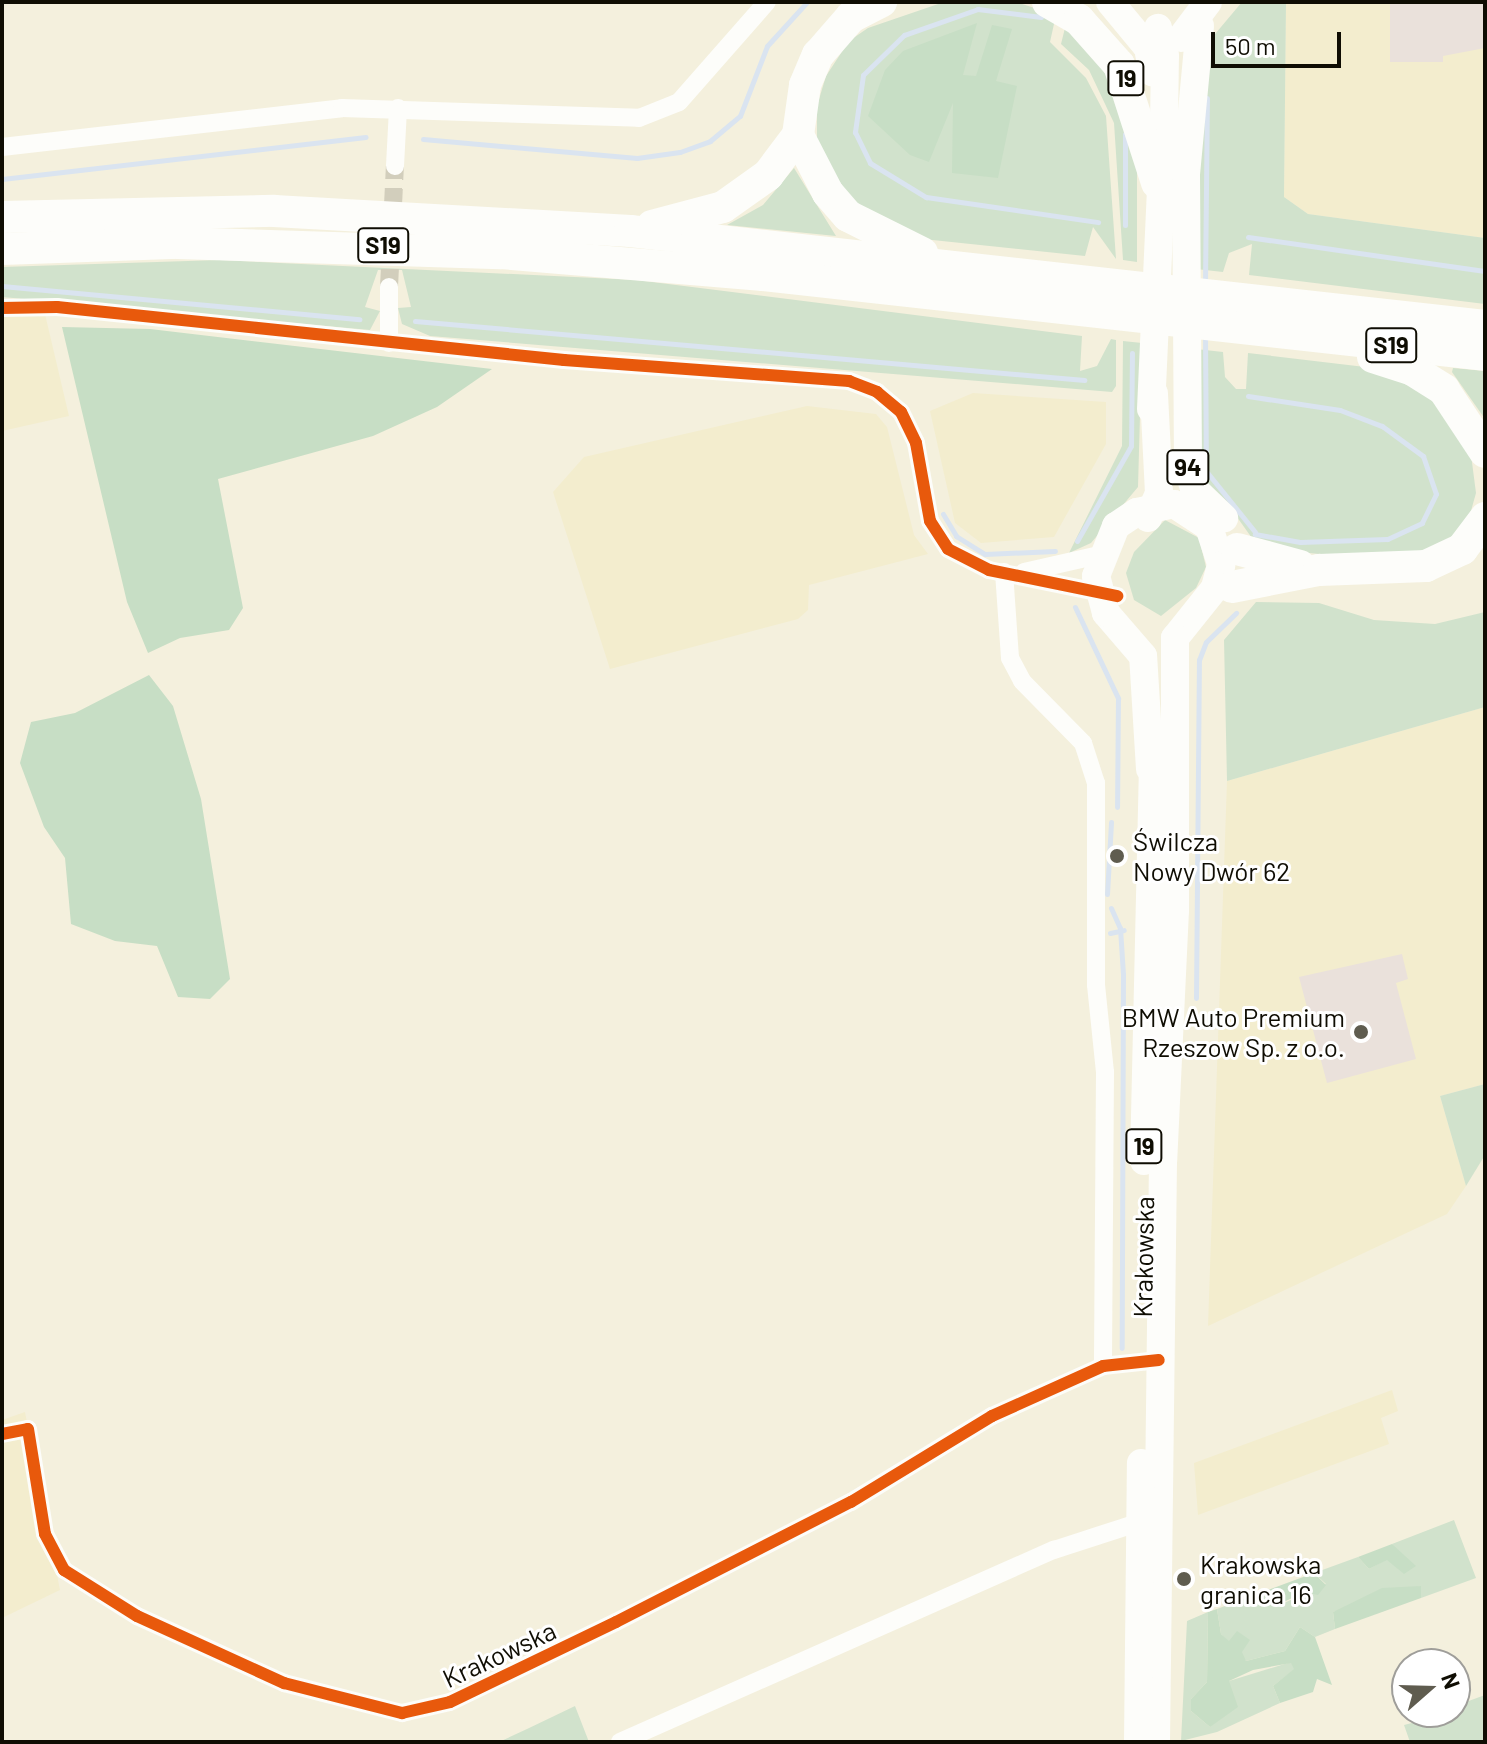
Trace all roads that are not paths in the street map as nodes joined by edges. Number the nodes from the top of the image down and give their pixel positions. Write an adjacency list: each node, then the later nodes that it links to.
1 (767, 2): 8 (street)
2 (881, 2): 9 (highway)
3 (1048, 2): 12 (highway, 19)
4 (1110, 2): 12 (main road, 94)
5 (1127, 2): 7 (main road)
6 (1229, 2): 7 (main road)
7 (1187, 21): 12 (main road, 94)
8 (398, 108): 10 (street); 11 (street)
9 (798, 135): 14 (highway); 16 (highway)
10 (2, 147)
11 (395, 166)
12 (1167, 174): 25 (main road, 94); 28 (main road, 19)
13 (2, 217): 14 (highway, S19)
14 (630, 231): 16 (highway, S19)
15 (2, 249): 18 (highway, S19)
16 (958, 268): 18 (highway, S19)
17 (389, 287): 23 (street)
18 (1080, 295): 20 (highway, S19)
19 (2, 308): 23 (street)
20 (1244, 313): 21 (highway, S19); 22 (highway, S19)
21 (1485, 326)
22 (1297, 334): 24 (highway, S19); 26 (highway)
23 (389, 343): 33 (street)
24 (1485, 355)
25 (1184, 369): 27 (main road, 94); 30 (main road, 94)
26 (1485, 452)
27 (1184, 508): 28 (main road); 30 (main road, 94)
28 (1146, 509): 31 (main road); 35 (main road, 19)
29 (1485, 518): 32 (highway)
30 (1227, 546): 32 (highway); 34 (main road); 36 (main road, 94)
31 (1099, 555): 33 (street); 35 (main road, 19)
32 (1319, 570): 34 (highway)
33 (1010, 572): 35 (street); 39 (street)
34 (1232, 587): 36 (main road)
35 (1108, 593): 36 (main road); 37 (main road, 19)
36 (1175, 628): 37 (main road, Krakowska)
37 (1164, 768): 38 (main road, Krakowska / 19)
38 (1151, 1360): 39 (street); 41 (main road, Krakowska / 19); 44 (main road, Krakowska / 19)
39 (1098, 1368): 40 (street, Krakowska)
40 (2, 1434)
41 (1140, 1522): 42 (street); 43 (main road, Krakowska / 19)
42 (620, 1742)
43 (1138, 1742)
44 (1156, 1742)

